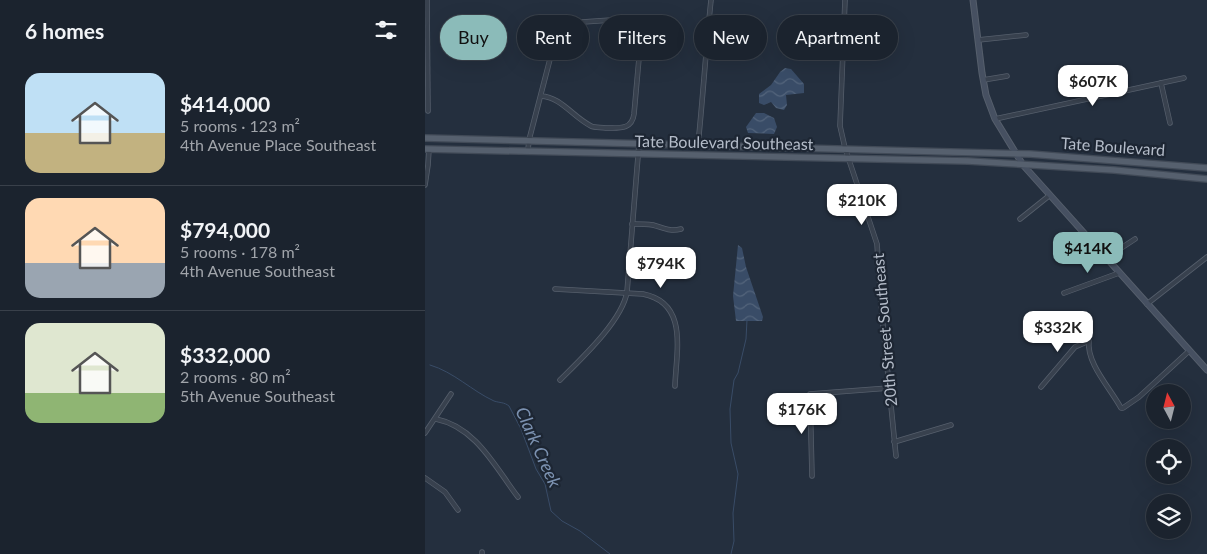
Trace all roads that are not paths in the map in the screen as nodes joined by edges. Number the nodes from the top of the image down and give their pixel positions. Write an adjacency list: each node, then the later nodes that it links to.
1 (427, 0): 5 (street)
2 (711, 0): 19 (street)
3 (845, 0): 20 (street, 20th Street Southeast)
4 (973, 0): 7 (street)
5 (426, 24): 13 (street)
6 (1026, 35): 7 (street)
7 (978, 40): 10 (street)
8 (1007, 76): 10 (street)
9 (1184, 78): 11 (street)
10 (983, 80): 14 (street)
11 (1161, 83): 14 (street); 15 (street)
12 (541, 96): 12 (street); 17 (street)
13 (428, 112)
14 (995, 119): 23 (street)
15 (1170, 123)
16 (425, 138): 17 (main road, Tate Boulevard Southeast)
17 (529, 140): 18 (main road, Tate Boulevard Southeast); 22 (street)
18 (639, 144): 19 (main road, Tate Boulevard Southeast); 24 (street)
19 (698, 145): 20 (main road, Tate Boulevard Southeast)
20 (845, 148): 23 (main road, Tate Boulevard Southeast); 25 (street, 20th Street Southeast)
21 (427, 149): 22 (main road, Tate Boulevard Southeast); 29 (street)
22 (528, 150): 24 (main road, Tate Boulevard Southeast)
23 (1017, 153): 26 (street); 27 (main road, Tate Boulevard)
24 (638, 154): 25 (main road, Tate Boulevard Southeast); 32 (street)
25 (849, 160): 26 (main road, Tate Boulevard Southeast); 47 (street, 20th Street Southeast)
26 (1023, 164): 28 (main road, Tate Boulevard); 30 (street)
27 (1207, 168)
28 (1207, 179)
29 (425, 185)
30 (1050, 195): 31 (street); 36 (street)
31 (1020, 219)
32 (632, 224): 33 (street); 39 (street)
33 (681, 229)
34 (1135, 238): 36 (street)
35 (1207, 257): 41 (street)
36 (1106, 258): 37 (street)
37 (1119, 273): 40 (street); 41 (street)
38 (555, 289): 39 (street)
39 (627, 292): 44 (street); 45 (street)
40 (1064, 292)
41 (1147, 304): 42 (street)
42 (1189, 351): 43 (street); 46 (street)
43 (1207, 370)
44 (561, 380)
45 (675, 386)
46 (1041, 387)
47 (889, 388): 52 (street, 20th Street Southeast); 54 (street)
48 (451, 394): 49 (street)
49 (436, 418): 51 (street); 56 (street)
50 (951, 425): 52 (street)
51 (425, 433)
52 (894, 442): 53 (street, 20th Street Southeast)
53 (896, 456)
54 (812, 476)
55 (425, 478): 57 (street)
56 (518, 497)
57 (458, 510)

